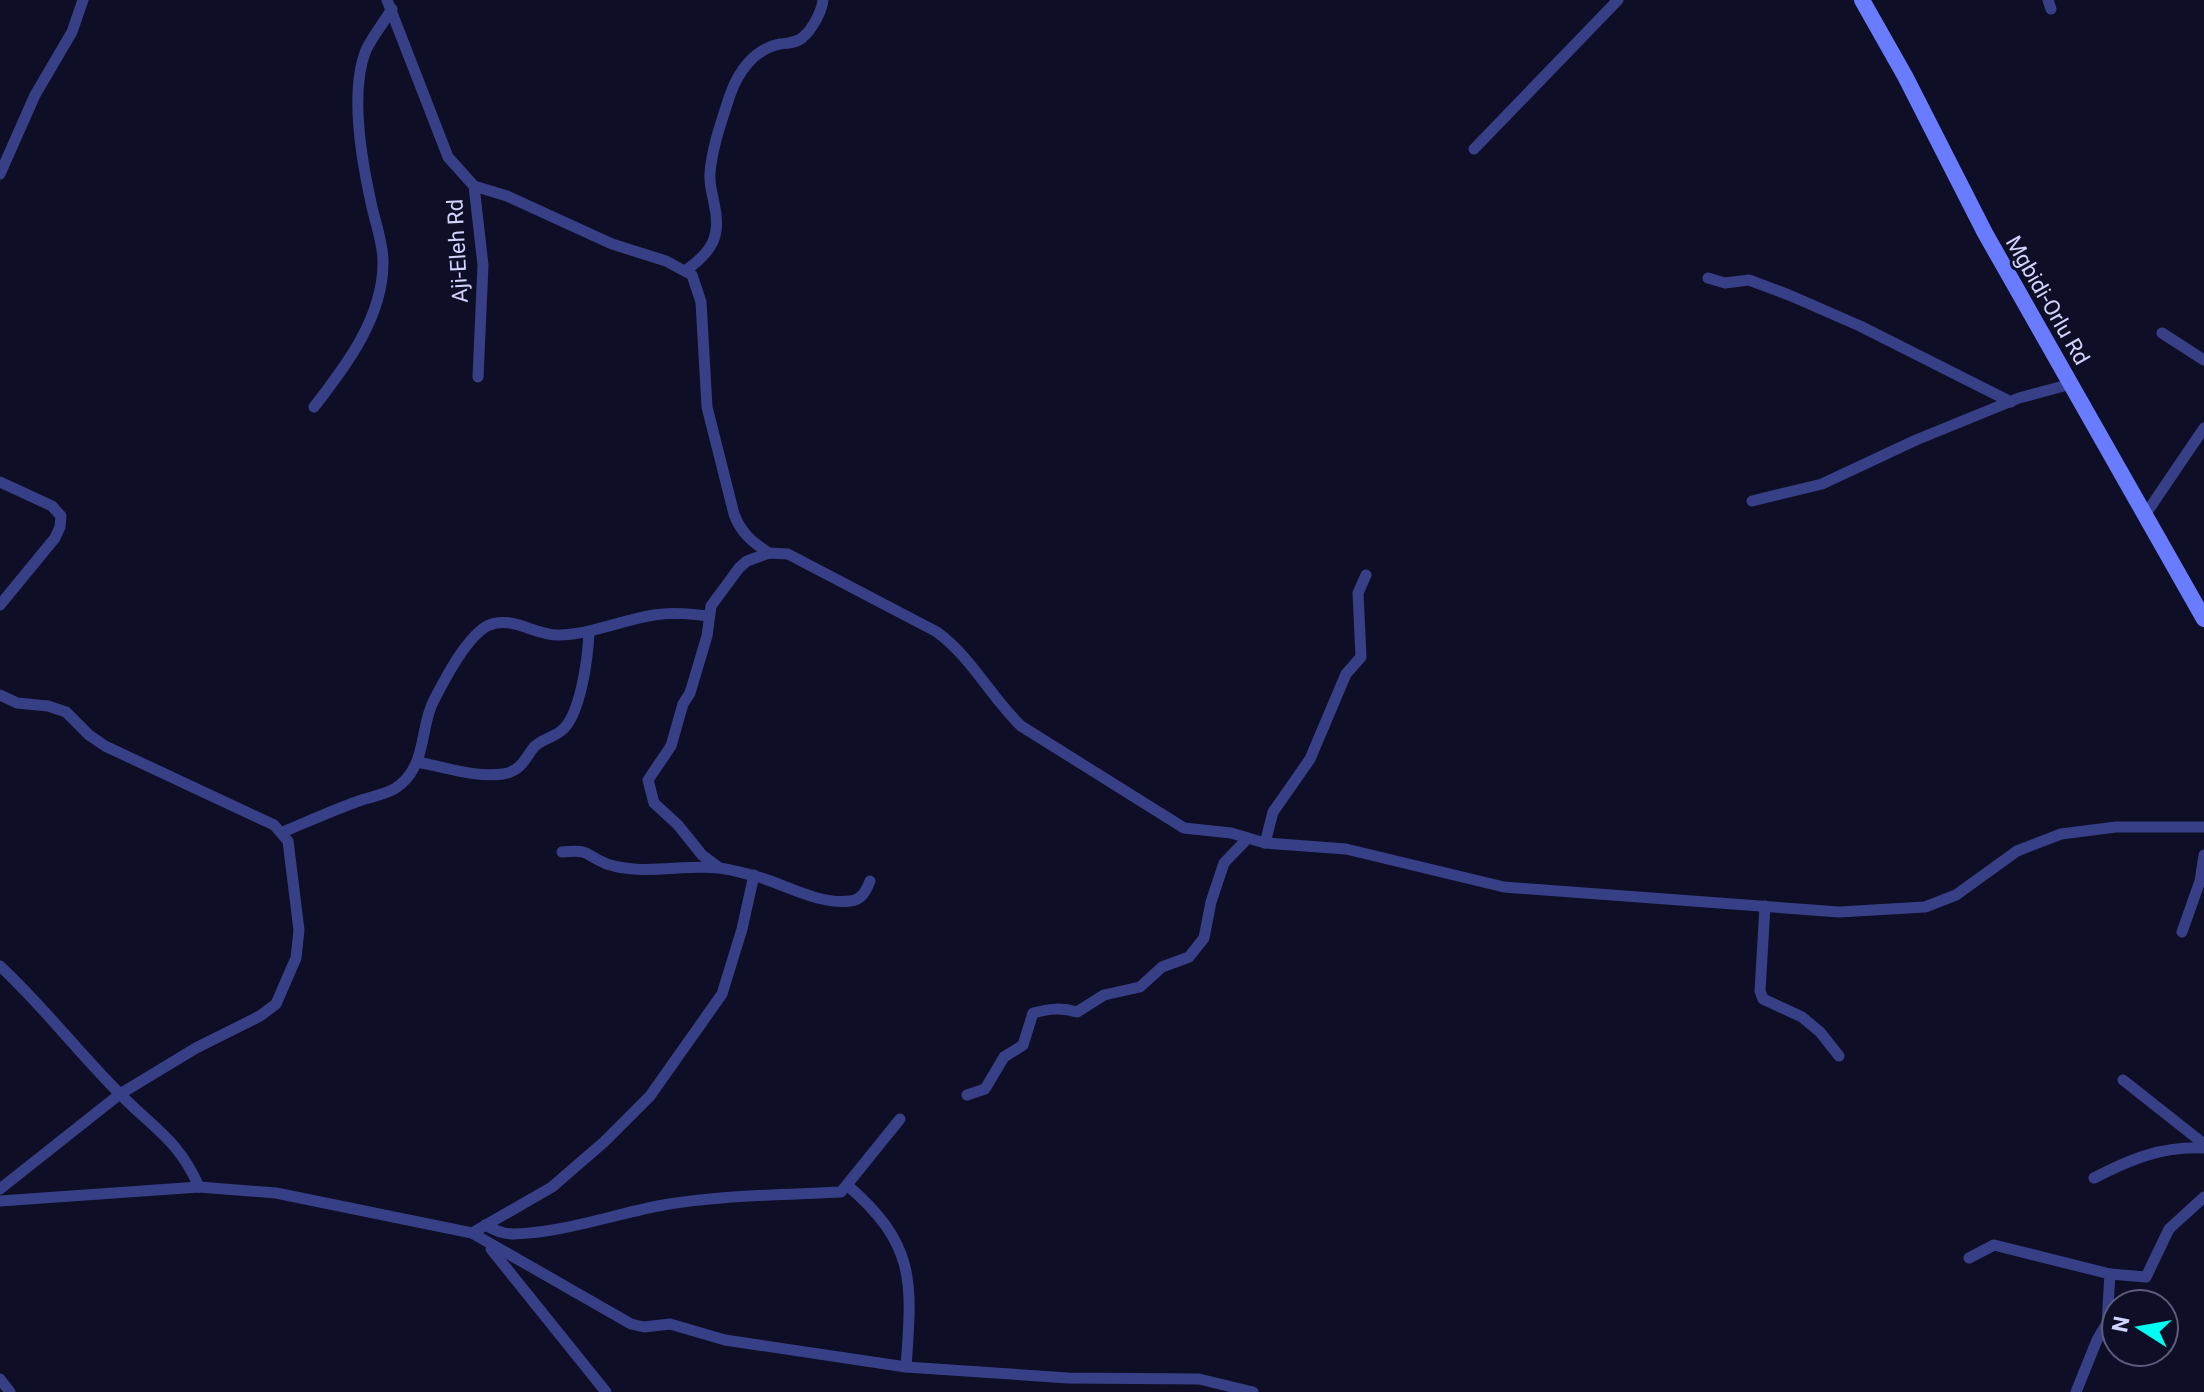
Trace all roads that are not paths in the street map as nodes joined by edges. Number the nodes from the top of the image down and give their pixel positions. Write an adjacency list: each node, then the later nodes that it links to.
1 (83, 0): 7 (street)
2 (823, 0): 9 (street)
3 (1618, 0): 6 (street)
4 (1862, 0): 14 (main road, Mgbidi-Orlu Rd)
5 (389, 4): 8 (street, Aji-Eleh Rd); 16 (street)
6 (1474, 149)
7 (0, 174)
8 (474, 186): 9 (street); 13 (street, Aji-Eleh Rd)
9 (685, 271): 21 (street)
10 (1708, 278): 15 (street)
11 (2162, 333): 12 (street)
12 (2204, 360)
13 (478, 377)
14 (2071, 384): 15 (street); 20 (main road, Mgbidi-Orlu Rd)
15 (2011, 402): 19 (street)
16 (314, 407)
17 (2204, 428): 20 (street)
18 (0, 482): 23 (street)
19 (1752, 501)
20 (2145, 515): 25 (main road, Mgbidi-Orlu Rd)
21 (769, 553): 24 (street); 31 (street)
22 (1366, 575): 32 (street)
23 (0, 605)
24 (709, 616): 26 (street); 35 (street)
25 (2204, 619)
26 (589, 632): 28 (street); 28 (street)
27 (0, 695): 30 (street)
28 (417, 762): 30 (street)
29 (2204, 827): 38 (street)
30 (283, 832): 43 (street)
31 (1248, 838): 32 (street); 44 (street)
32 (1265, 843): 38 (street)
33 (562, 852): 35 (street)
34 (2204, 855): 39 (street)
35 (718, 867): 36 (street)
36 (754, 875): 37 (street); 53 (street)
37 (870, 881)
38 (1765, 906): 41 (street)
39 (2182, 932)
40 (0, 966): 43 (street)
41 (1839, 1056)
42 (2123, 1080): 46 (street)
43 (120, 1094): 49 (street); 50 (street)
44 (967, 1095)
45 (900, 1119): 48 (street)
46 (2204, 1146): 47 (street)
47 (2094, 1178)
48 (847, 1185): 53 (street); 60 (street)
49 (199, 1187): 52 (street); 54 (street)
50 (0, 1189)
51 (2204, 1197): 57 (street)
52 (0, 1201)
53 (485, 1225): 54 (street)
54 (472, 1233): 55 (street)
55 (485, 1242): 60 (street); 63 (street)
56 (1969, 1258): 57 (street)
57 (2110, 1274): 58 (street)
58 (2111, 1288)
59 (2100, 1337): 65 (street)
60 (906, 1367): 64 (street)
61 (0, 1379): 62 (street)
62 (10, 1392)
63 (606, 1392)
64 (1253, 1392)
65 (2076, 1392)

